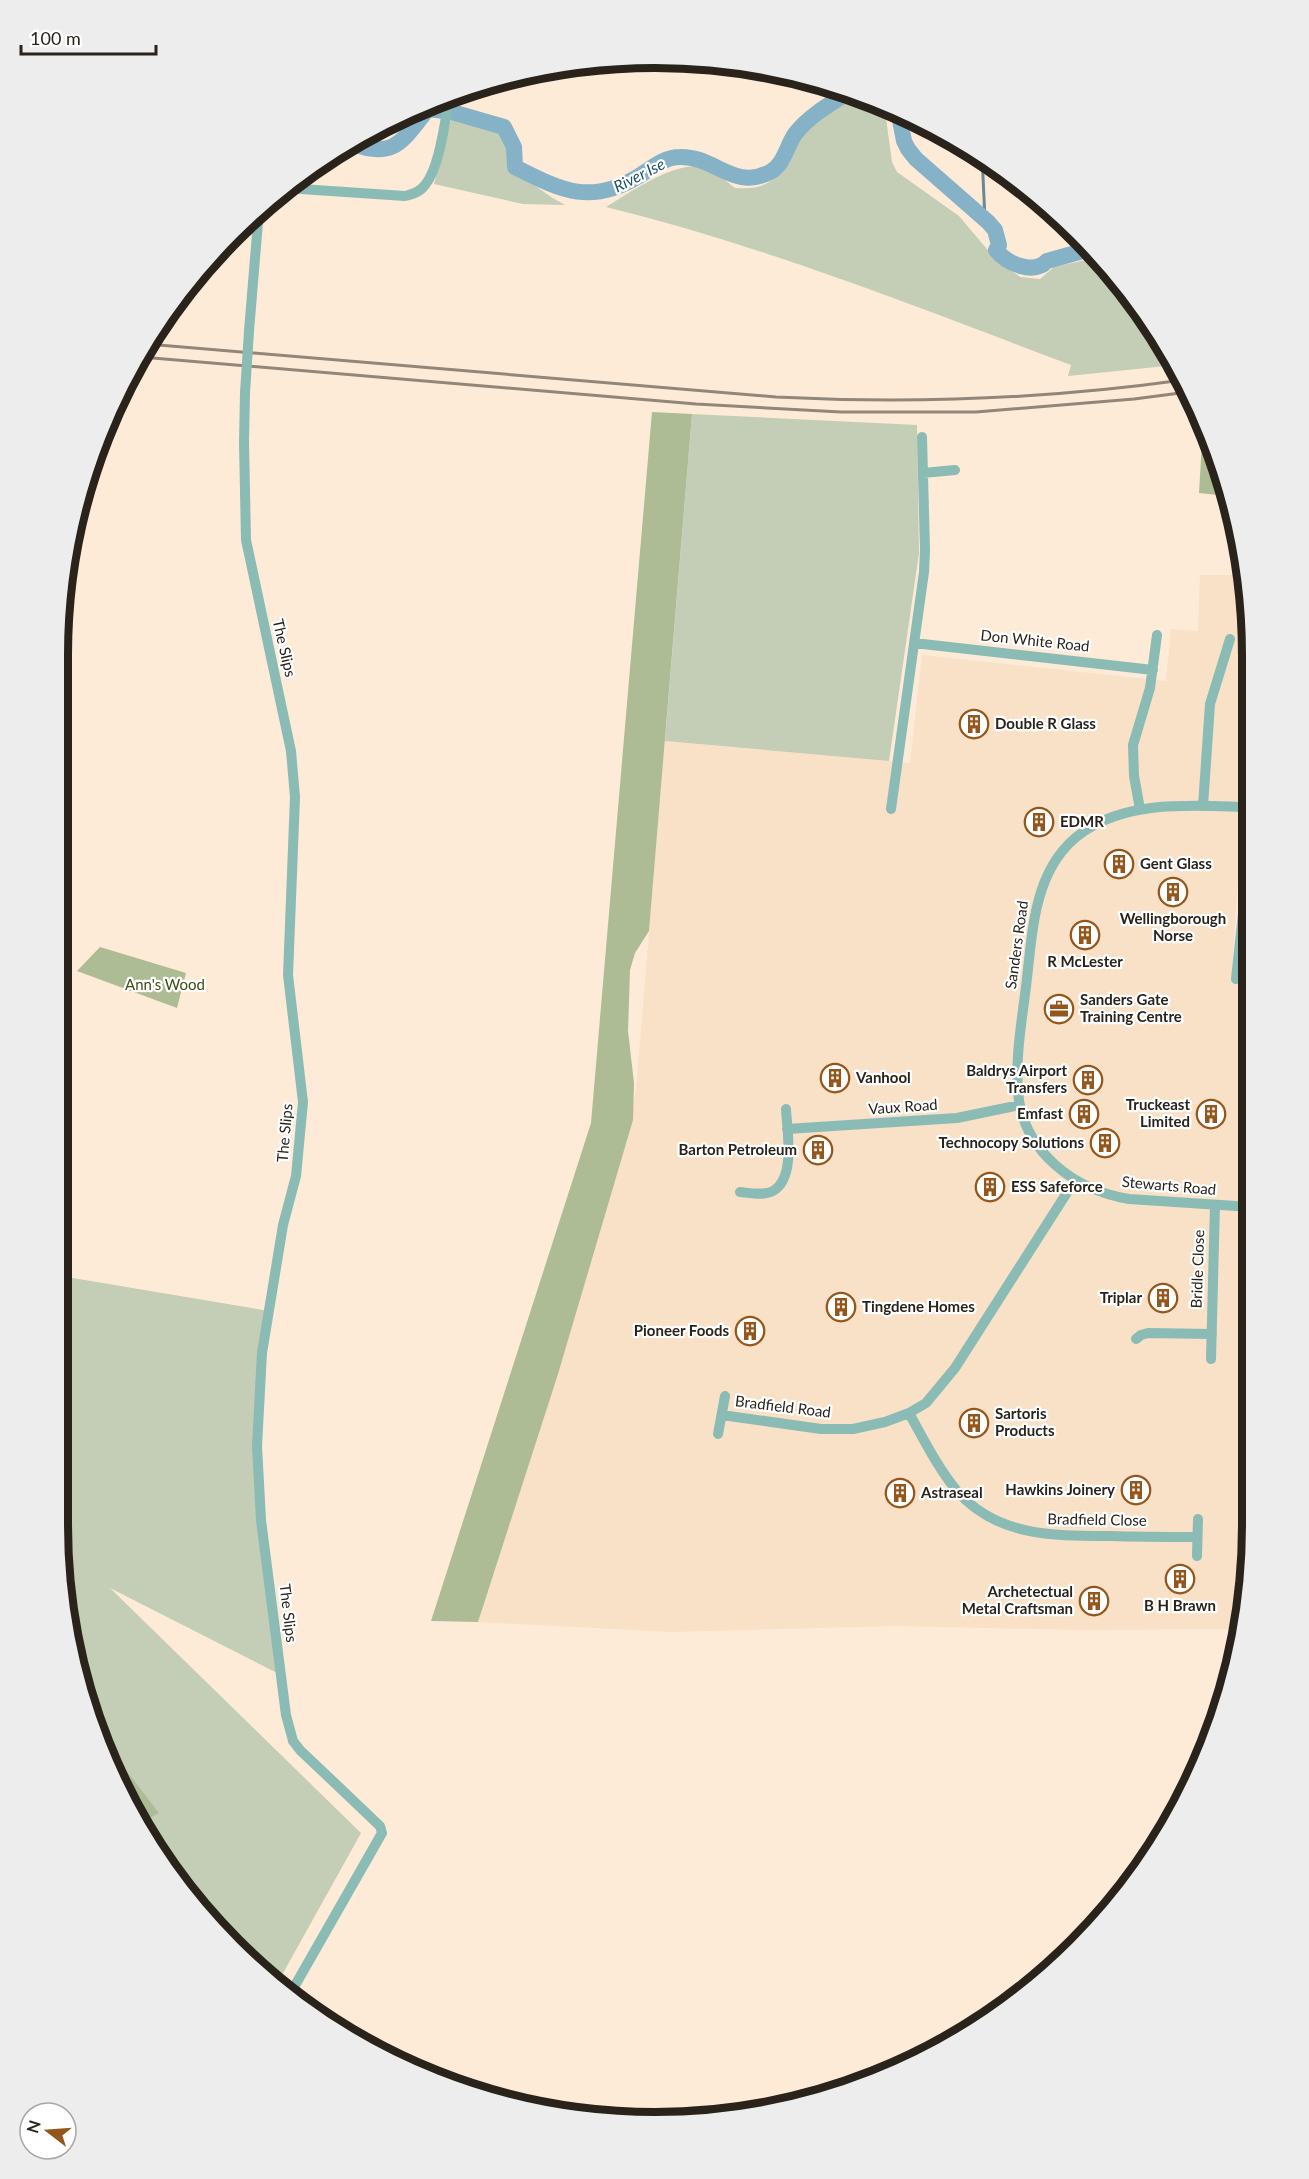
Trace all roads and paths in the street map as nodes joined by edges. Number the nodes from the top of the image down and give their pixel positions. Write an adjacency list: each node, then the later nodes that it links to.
1 (448, 106): 2 (street)
2 (297, 189)
3 (258, 221): 34 (street, The Slips, bridge)
4 (922, 437): 6 (street)
5 (955, 470): 6 (street)
6 (923, 473): 9 (street)
7 (1156, 635): 10 (street)
8 (1230, 639): 11 (street)
9 (914, 643): 10 (street, Don White Road); 13 (street)
10 (1153, 670): 14 (street)
11 (1203, 806): 12 (street, Sanders Road); 14 (street, Sanders Road)
12 (1242, 807)
13 (891, 809)
14 (1140, 809): 17 (street, Sanders Road)
15 (1242, 954): 16 (street)
16 (1236, 979)
17 (1020, 1105): 19 (street, Vaux Road); 20 (street, Stewarts Road)
18 (786, 1109): 19 (street)
19 (787, 1129): 21 (street)
20 (1075, 1180): 22 (street, Stewarts Road); 28 (street, Bradfield Road)
21 (740, 1192)
22 (1215, 1205): 23 (street, Stewarts Road); 24 (street, Bridle Close)
23 (1242, 1206)
24 (1212, 1334): 25 (street); 26 (street, Bridle Close)
25 (1136, 1339)
26 (1211, 1359)
27 (725, 1396): 29 (street, Bradfield Road)
28 (909, 1413): 29 (street, Bradfield Road); 32 (street, Bradfield Close)
29 (722, 1414): 30 (street, Bradfield Road)
30 (718, 1434)
31 (1198, 1519): 32 (street)
32 (1197, 1537): 33 (street)
33 (1197, 1556)
34 (294, 1987)

